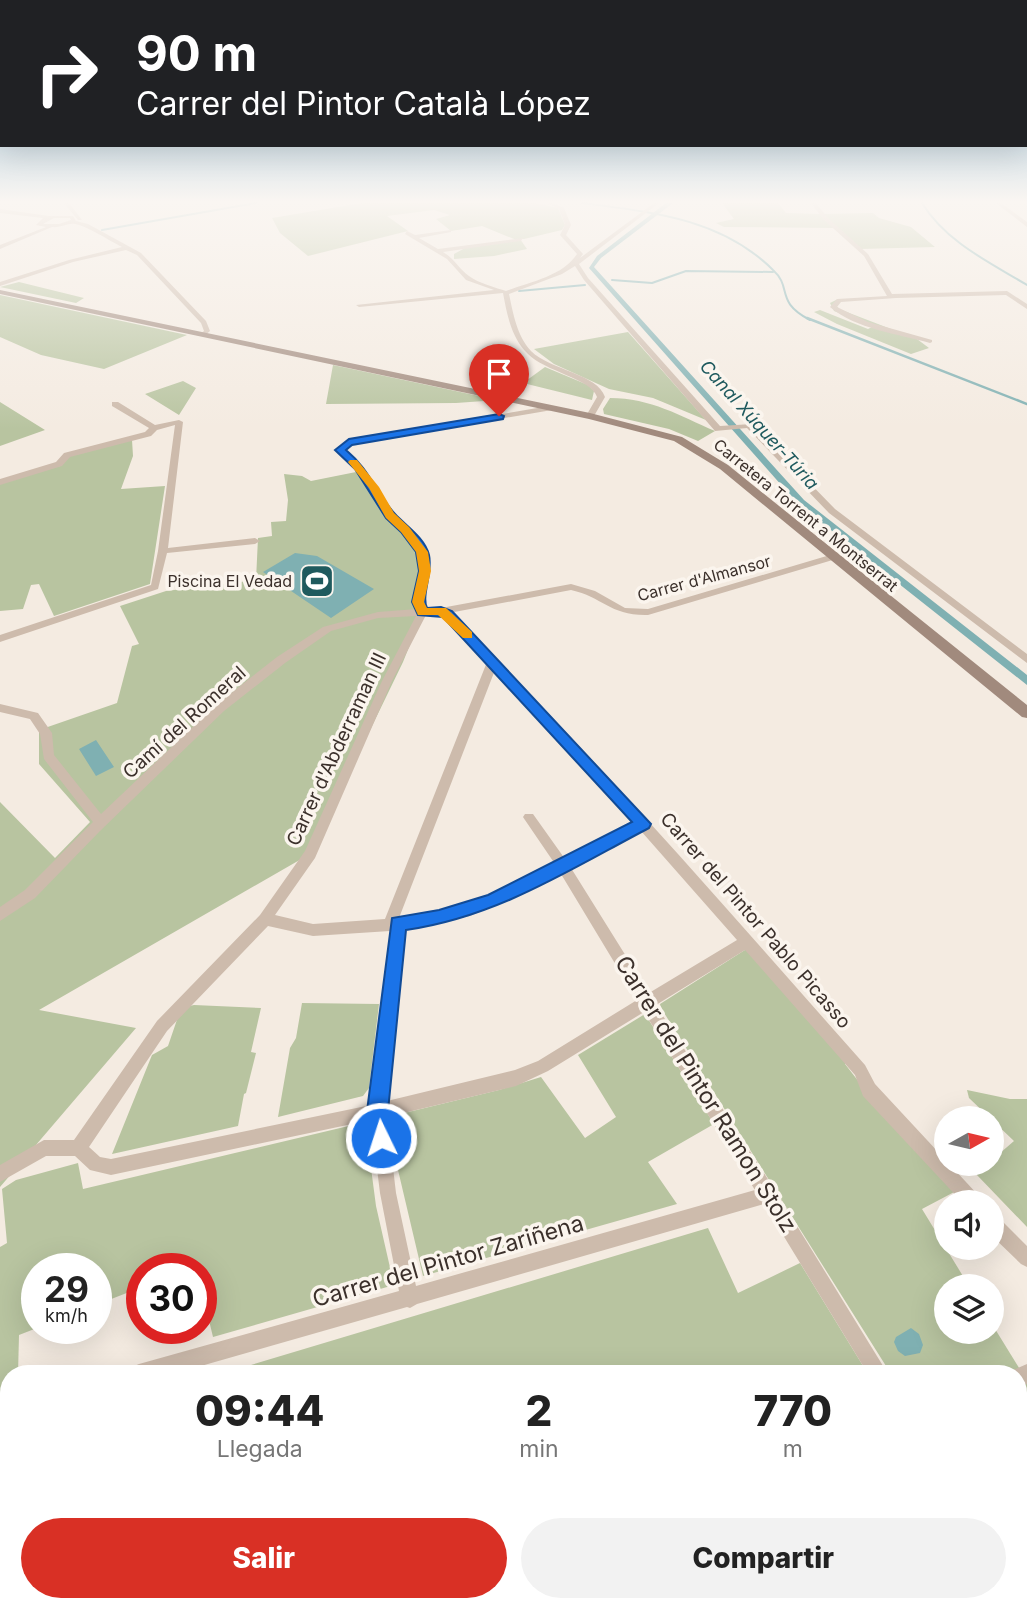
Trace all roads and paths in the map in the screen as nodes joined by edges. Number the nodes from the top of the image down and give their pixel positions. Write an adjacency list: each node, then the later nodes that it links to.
1 (18, 278): 7 (street)
2 (163, 278): 13 (street)
3 (467, 278): 8 (street)
4 (549, 278): 8 (street)
5 (585, 278): 26 (street)
6 (879, 278): 10 (street)
7 (0, 284)
8 (505, 291): 11 (street); 17 (street)
9 (0, 292): 13 (main road, Carretera Torrent a Montserrat)
10 (893, 297): 12 (street); 14 (street)
11 (359, 305)
12 (1027, 307)
13 (202, 335): 16 (main road, Carretera Torrent a Montserrat)
14 (930, 341)
15 (115, 404): 18 (street)
16 (549, 408): 17 (main road, Carretera Torrent a Montserrat); 24 (street, Carrer d'Abderraman III)
17 (590, 416): 22 (main road, Carretera Torrent a Montserrat)
18 (153, 428): 19 (street); 21 (street)
19 (0, 482)
20 (255, 541): 21 (street)
21 (163, 551): 25 (street)
22 (833, 557): 23 (street, Carrer d'Almansor); 29 (main road, Carretera Torrent a Montserrat)
23 (441, 611): 24 (street, Carrer d'Almansor); 27 (street, Carrer del Pintor Pablo Picasso)
24 (423, 612): 31 (street, Camí del Romeral); 35 (street, Carrer d'Abderraman III)
25 (0, 639)
26 (1027, 659)
27 (493, 661): 32 (street, Carrer del Pintor Pablo Picasso); 36 (street)
28 (0, 708): 31 (street)
29 (1027, 713)
30 (529, 817): 33 (street, Carrer del Pintor Ramon Stolz)
31 (100, 822): 34 (street, Camí del Romeral)
32 (643, 824): 33 (street); 37 (street, Carrer del Pintor Pablo Picasso)
33 (564, 865): 36 (street); 38 (street, Carrer del Pintor Ramon Stolz)
34 (0, 915)
35 (265, 919): 36 (street); 40 (street, Carrer d'Abderraman III)
36 (394, 924): 39 (street)
37 (747, 941): 38 (street); 42 (street, Carrer del Pintor Pablo Picasso)
38 (647, 1003): 39 (street); 43 (street, Carrer del Pintor Ramon Stolz)
39 (377, 1111): 40 (street); 46 (street)
40 (78, 1148): 41 (street)
41 (0, 1174)
42 (962, 1190)
43 (769, 1194): 46 (street, Carrer del Pintor Zariñena); 48 (street, Carrer del Pintor Ramon Stolz)
44 (1004, 1235): 45 (street)
45 (1027, 1258)
46 (410, 1299): 47 (street, Carrer del Pintor Zariñena)
47 (172, 1365)
48 (874, 1365)

